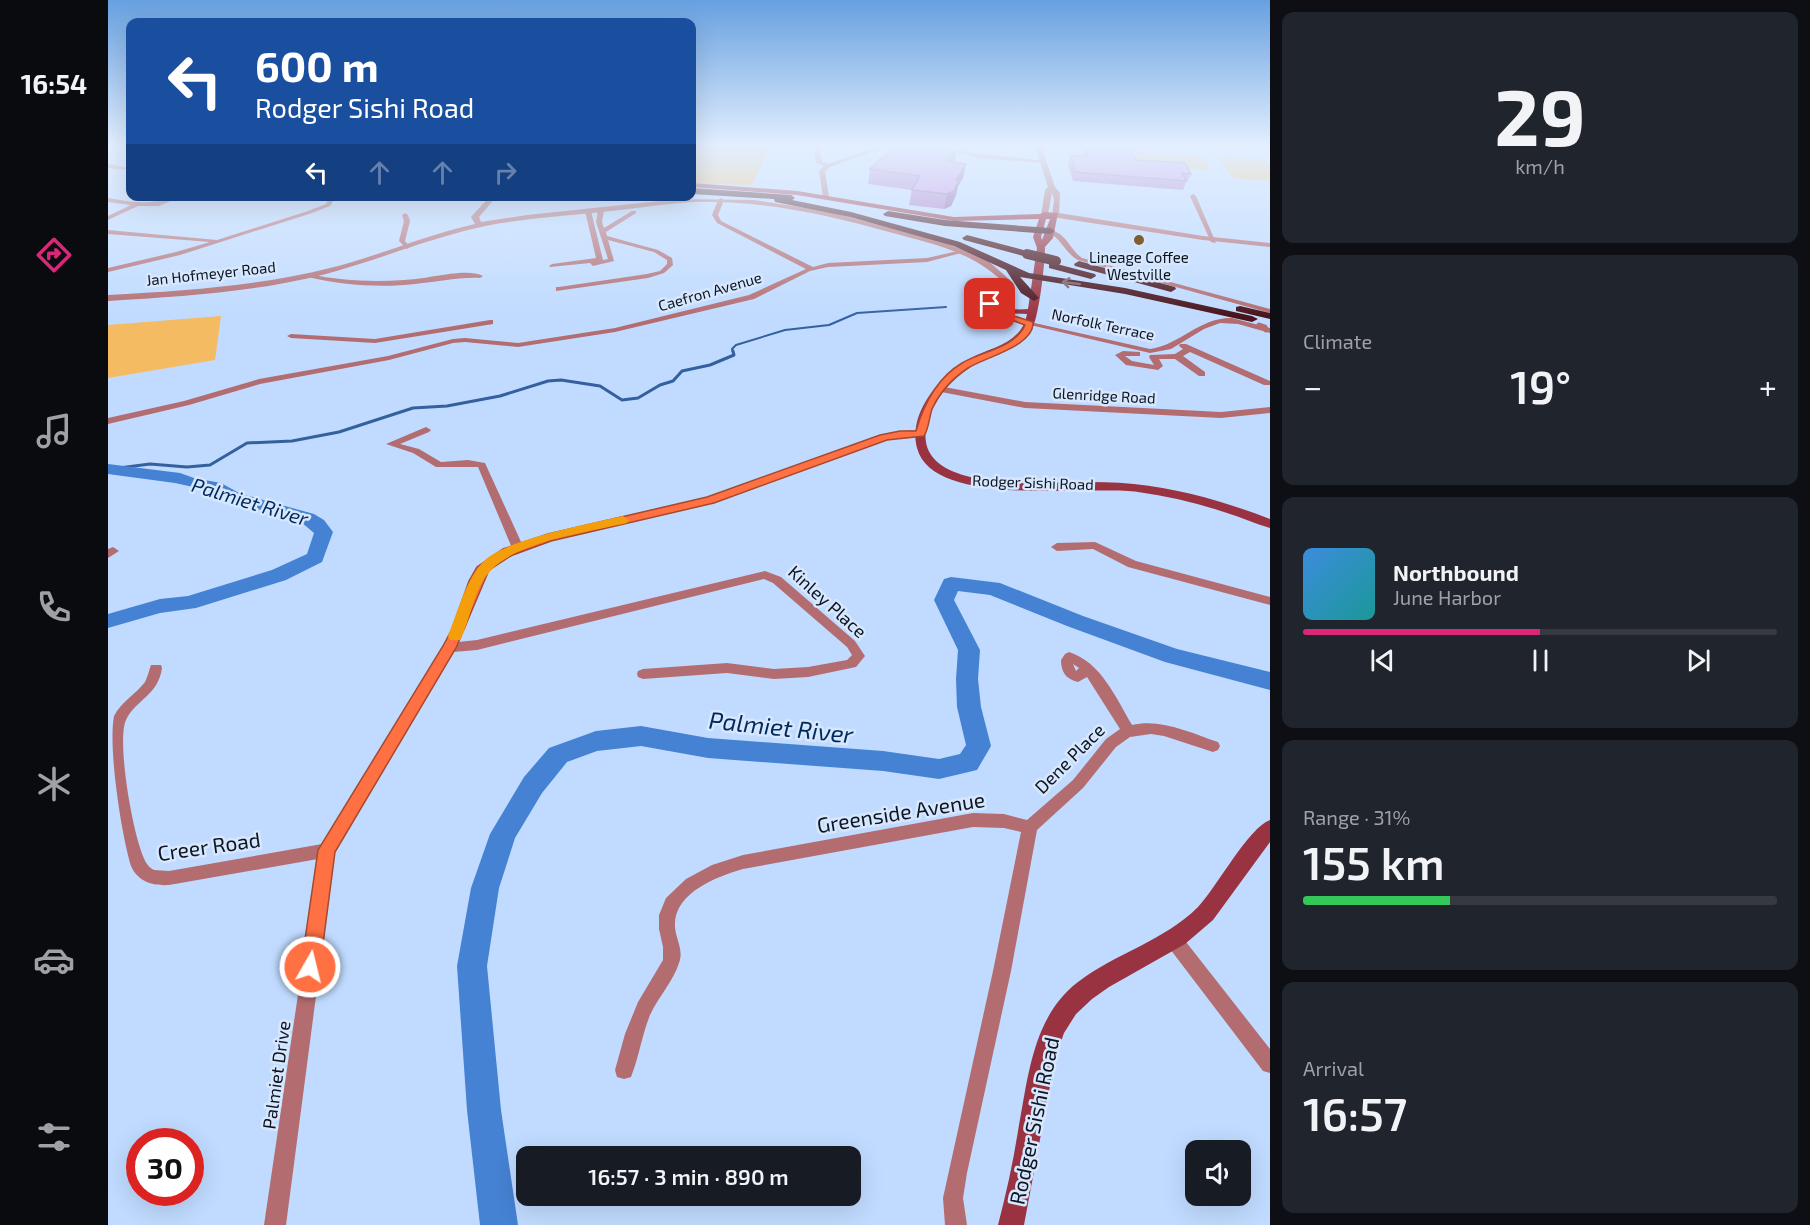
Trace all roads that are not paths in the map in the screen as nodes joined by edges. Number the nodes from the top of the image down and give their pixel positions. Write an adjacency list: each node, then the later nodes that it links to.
1 (129, 203): 16 (street)
2 (161, 203): 16 (street)
3 (330, 203): 34 (street)
4 (487, 203): 18 (street)
5 (659, 203): 19 (street, Jan Hofmeyer Road)
6 (720, 203): 45 (street)
7 (760, 203): 39 (street, Jan Hofmeyer Road)
8 (793, 203): 47 (highway)
9 (797, 203): 40 (highway)
10 (820, 203): 40 (highway)
11 (821, 203): 30 (highway)
12 (862, 203): 24 (main road)
13 (1049, 203): 17 (street)
14 (1057, 203): 27 (street)
15 (1196, 203): 35 (street)
16 (137, 204): 25 (street)
17 (1046, 204): 24 (street)
18 (482, 208): 23 (street); 26 (street)
19 (601, 210): 20 (street, Jan Hofmeyer Road); 33 (street)
20 (588, 211): 26 (street, Jan Hofmeyer Road); 43 (street)
21 (634, 212): 33 (street)
22 (405, 215): 37 (street)
23 (476, 215): 28 (street); 32 (street)
24 (1043, 215): 27 (main road); 30 (main road)
25 (108, 218)
26 (518, 219): 28 (street, Jan Hofmeyer Road)
27 (1054, 224): 30 (highway); 35 (street); 35 (street); 38 (main road); 41 (street)
28 (479, 225): 32 (street, Jan Hofmeyer Road)
29 (987, 230): 30 (highway); 38 (highway); 40 (highway)
30 (1038, 230): 38 (main road)
31 (108, 232): 34 (street)
32 (445, 234): 37 (street, Jan Hofmeyer Road)
33 (603, 235): 44 (street); 51 (street)
34 (219, 241): 46 (street)
35 (1213, 241): 36 (street)
36 (1270, 246)
37 (407, 247): 48 (street, Jan Hofmeyer Road)
38 (1043, 250): 40 (highway, bridge); 41 (highway); 50 (main road); 55 (highway)
39 (962, 252): 45 (street, Caefron Avenue); 54 (street, Jan Hofmeyer Road)
40 (1027, 254): 42 (highway)
41 (1080, 259): 55 (street)
42 (1054, 263): 55 (highway); 61 (highway)
43 (552, 266)
44 (566, 267)
45 (812, 269): 71 (street, Caefron Avenue)
46 (108, 270)
47 (1009, 270): 50 (highway); 53 (highway)
48 (310, 276): 49 (street); 52 (street, Jan Hofmeyer Road)
49 (480, 276)
50 (1036, 278): 53 (main road); 61 (highway, one-way to 50)
51 (560, 290)
52 (108, 298)
53 (1034, 298): 56 (main road)
54 (994, 300): 56 (main road); 60 (street)
55 (1245, 307): 57 (street); 58 (highway)
56 (1032, 311): 60 (main road)
57 (1270, 311)
58 (1270, 316)
59 (490, 322): 62 (street)
60 (1030, 324): 63 (street, Norfolk Terrace); 69 (main road)
61 (1264, 326): 63 (street, Norfolk Terrace)
62 (291, 336)
63 (1176, 344): 64 (street)
64 (1189, 349): 65 (street); 68 (street)
65 (1177, 356): 66 (street); 67 (street)
66 (1153, 357)
67 (1203, 374)
68 (1266, 383)
69 (939, 389): 70 (street, Glenridge Road); 73 (main road)
70 (1270, 410)
71 (108, 421)
72 (426, 430): 76 (street)
73 (921, 434): 74 (main road, Rodger Sishi Road); 76 (street, Palmiet Drive)
74 (1270, 524)
75 (1057, 547): 77 (street)
76 (518, 548): 78 (street, Palmiet Drive)
77 (1270, 601)
78 (449, 648): 81 (street, Kinley Place); 86 (street, Palmiet Drive)
79 (156, 668): 86 (street, Creer Road)
80 (1088, 668): 82 (street)
81 (643, 674)
82 (1128, 731): 83 (street, Dene Place); 84 (street, Dene Place)
83 (1213, 746)
84 (1030, 827): 89 (street, Greenside Avenue); 91 (street)
85 (1270, 828): 87 (main road, Rodger Sishi Road)
86 (327, 850): 90 (street, Palmiet Drive)
87 (1173, 939): 88 (street); 92 (main road, Rodger Sishi Road)
88 (1270, 1064)
89 (624, 1070)
90 (275, 1225)
91 (956, 1225)
92 (1011, 1225)

